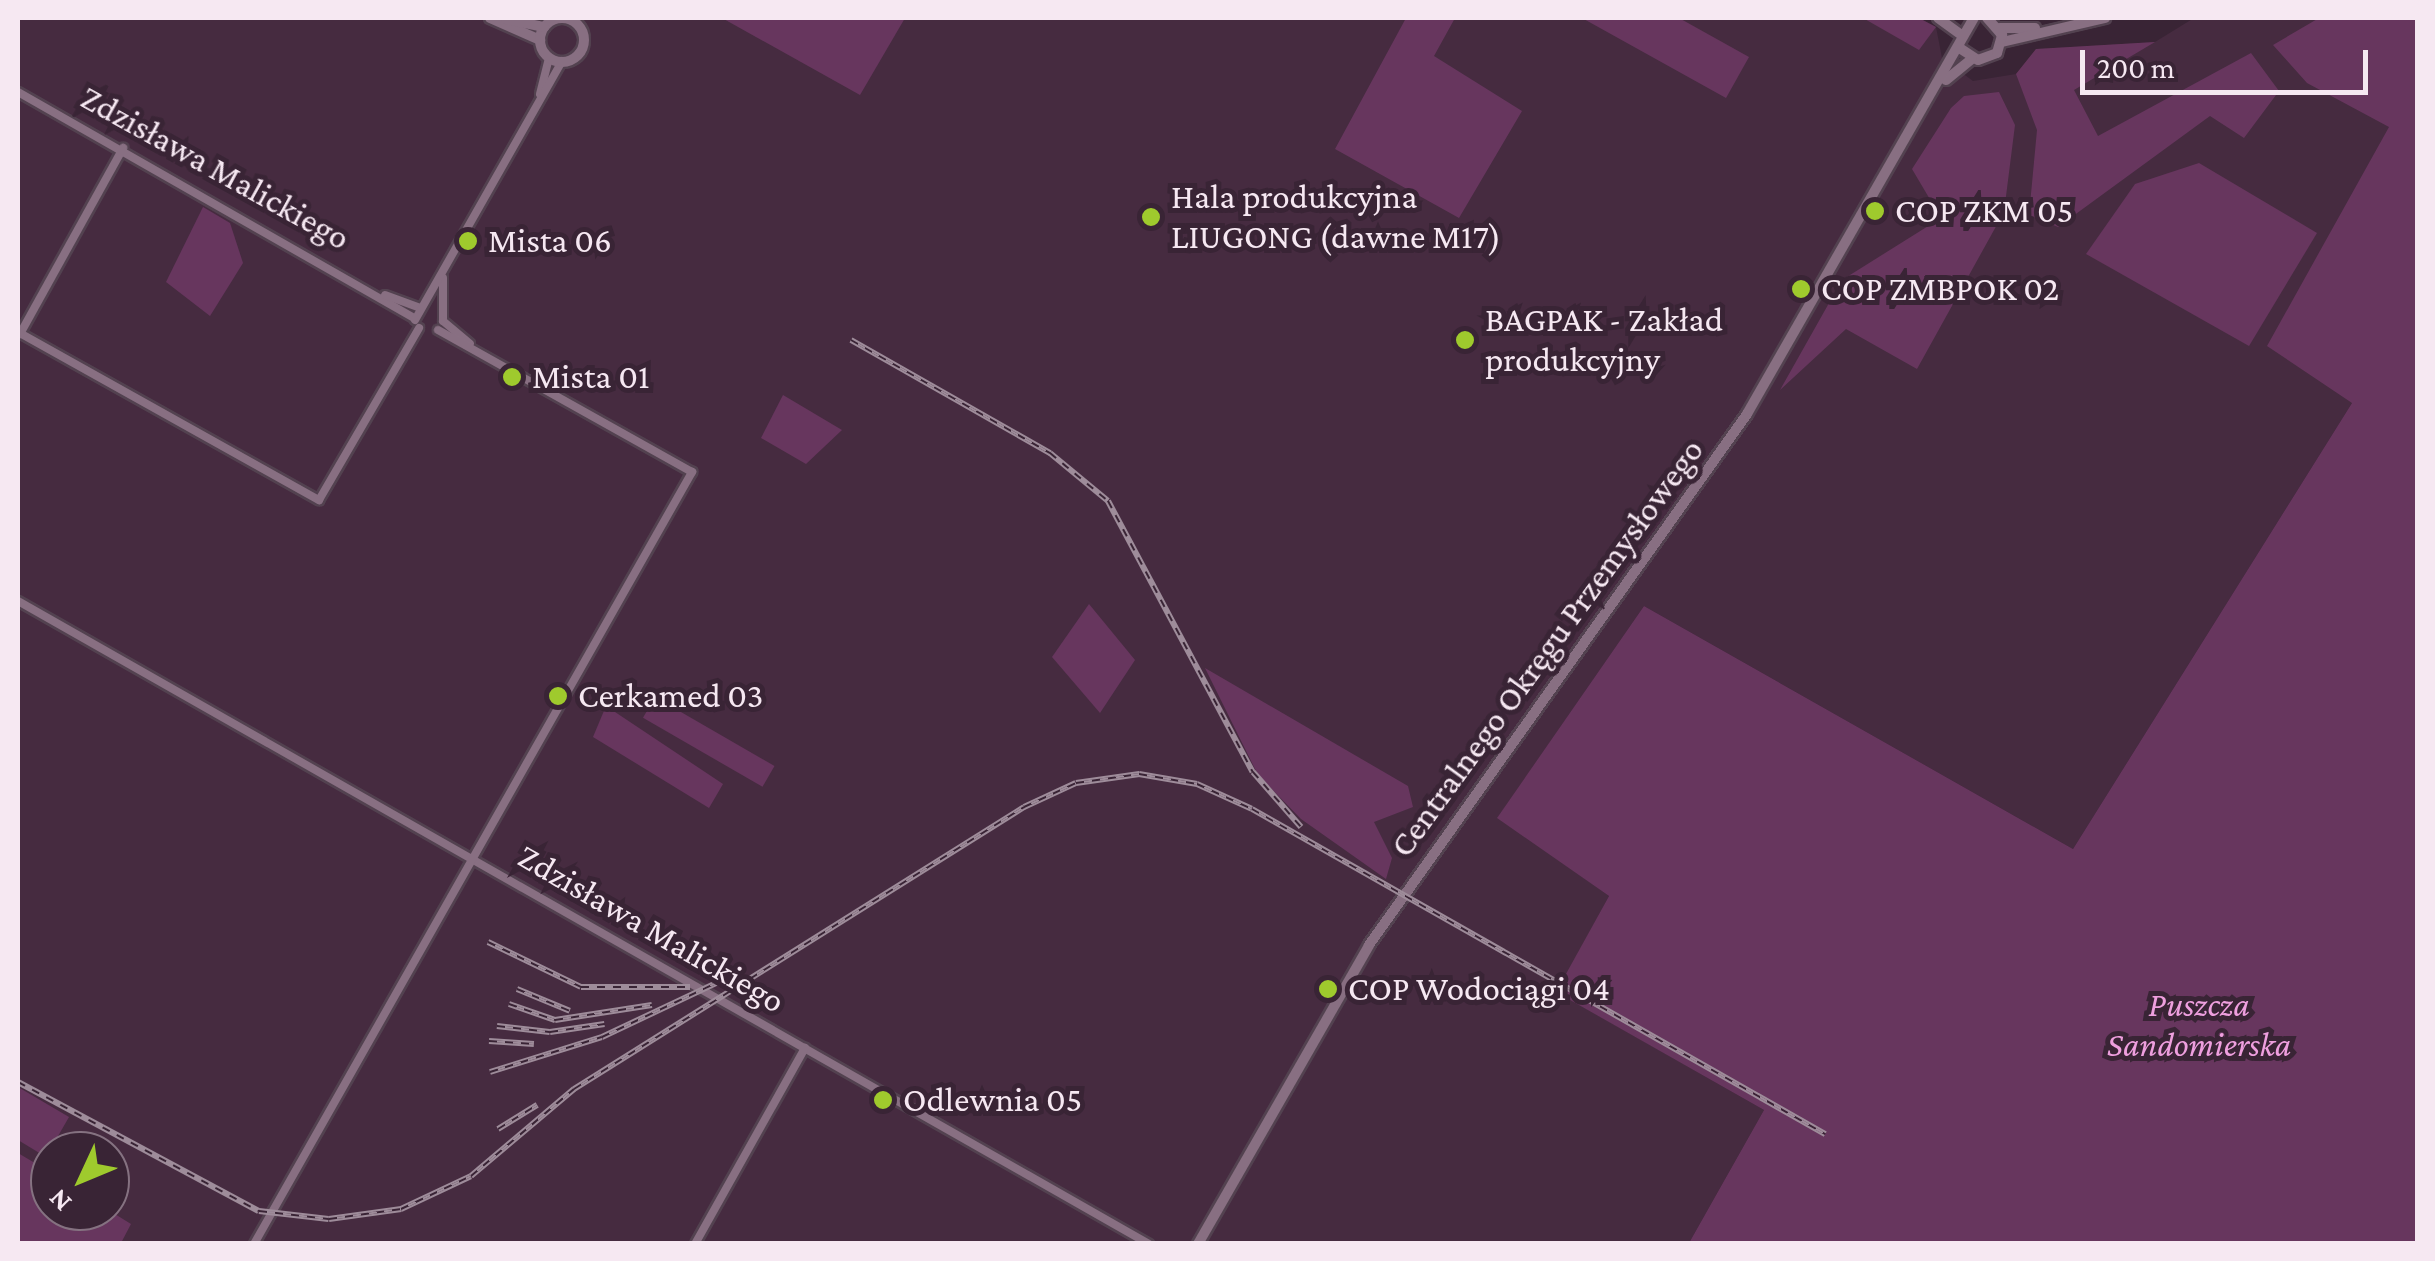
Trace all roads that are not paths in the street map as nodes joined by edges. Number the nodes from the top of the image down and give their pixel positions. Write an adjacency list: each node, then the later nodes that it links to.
1 (490, 18): 12 (street)
2 (500, 18): 9 (street)
3 (570, 18): 7 (street); 9 (street)
4 (1938, 18): 8 (street)
5 (1987, 18): 10 (street)
6 (2106, 18): 11 (street)
7 (584, 23): 17 (street)
8 (1963, 23): 14 (street)
9 (544, 27): 12 (street)
10 (2000, 28): 11 (street); 13 (street)
11 (2041, 29): 13 (street)
12 (540, 40): 15 (street)
13 (2002, 42): 16 (street)
14 (1961, 49): 16 (street); 18 (street)
15 (548, 57): 17 (street); 20 (street)
16 (1972, 59): 18 (street)
17 (562, 62): 20 (street)
18 (1941, 84): 36 (street, Centralnego Okręgu Przemysłowego)
19 (18, 92): 21 (street, Zdzisława Malickiego)
20 (540, 98): 22 (street)
21 (123, 148): 23 (street, Zdzisława Malickiego); 29 (street)
22 (443, 276): 24 (street); 25 (street)
23 (385, 295): 24 (street, Zdzisława Malickiego); 26 (street, Zdzisława Malickiego)
24 (424, 306): 25 (street, Zdzisława Malickiego); 26 (street)
25 (438, 307): 27 (street)
26 (415, 318): 28 (street)
27 (440, 325): 28 (street); 31 (street, Zdzisława Malickiego)
28 (419, 328): 29 (street)
29 (19, 333)
30 (18, 601): 31 (street)
31 (472, 859): 32 (street, Zdzisława Malickiego); 33 (street)
32 (805, 1048): 34 (street); 35 (street, Zdzisława Malickiego)
33 (254, 1244)
34 (695, 1244)
35 (1148, 1244)
36 (1198, 1244)

